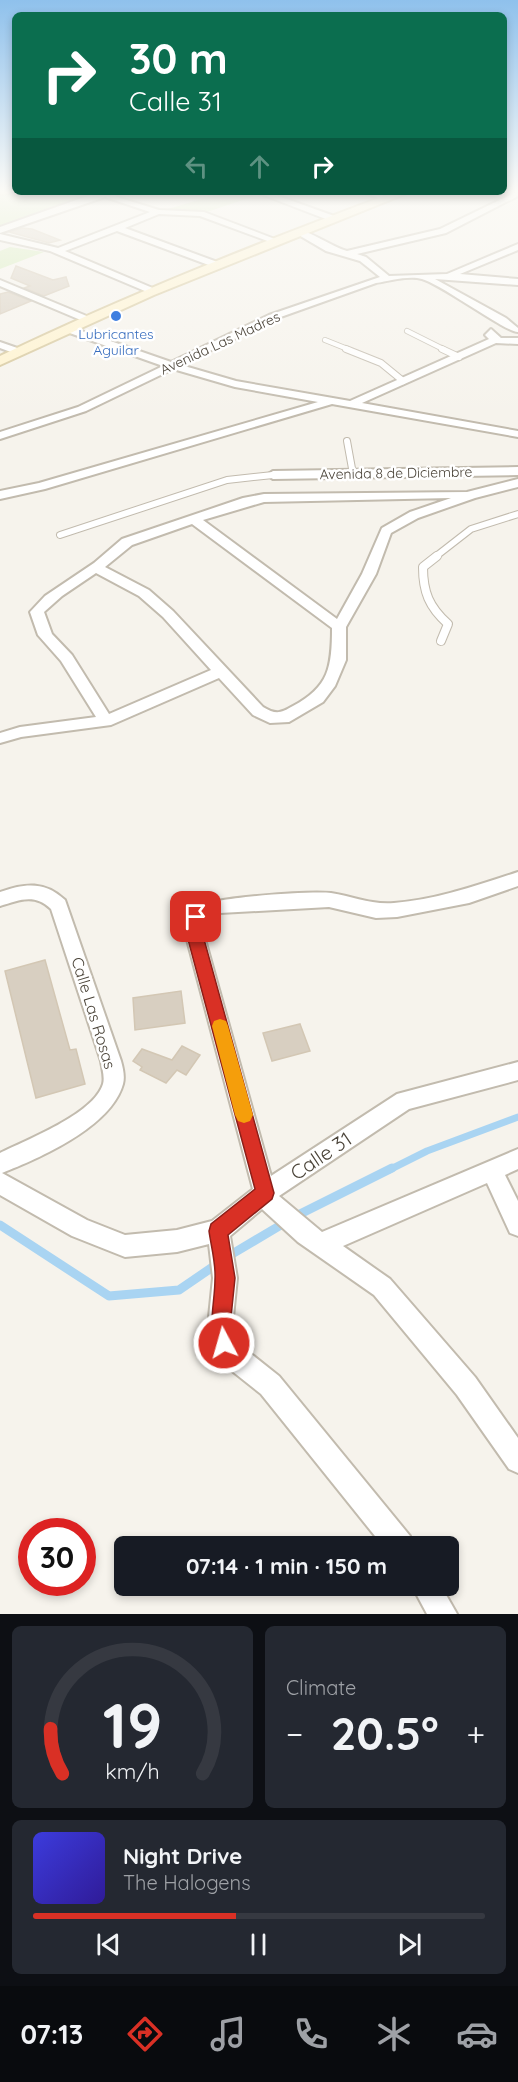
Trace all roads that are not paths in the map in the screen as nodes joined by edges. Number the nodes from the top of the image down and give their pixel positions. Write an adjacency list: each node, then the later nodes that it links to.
1 (86, 264): 10 (street)
2 (371, 264): 6 (street)
3 (476, 264): 5 (street)
4 (217, 265): 10 (main road)
5 (448, 276): 7 (street, Avenida Las Madres); 8 (street, Avenida Las Madres)
6 (387, 278): 7 (street, Avenida Las Madres); 22 (street, Avenida Las Madres)
7 (426, 278): 13 (street)
8 (518, 282)
9 (0, 283): 11 (street)
10 (152, 291): 11 (main road)
11 (86, 319): 12 (main road)
12 (67, 328): 19 (main road); 22 (street)
13 (517, 330): 15 (street)
14 (406, 331): 20 (lane)
15 (495, 339): 17 (street); 20 (street)
16 (325, 340): 23 (lane)
17 (518, 341)
18 (0, 345): 19 (street)
19 (19, 352): 21 (main road)
20 (459, 357): 23 (street)
21 (0, 362)
22 (171, 365): 24 (street); 27 (street, Avenida Las Madres)
23 (403, 381): 25 (street)
24 (332, 401): 25 (street); 33 (street)
25 (354, 403): 26 (street)
26 (518, 434)
27 (0, 436)
28 (347, 441): 30 (lane)
29 (518, 471): 30 (street, Avenida 8 de Diciembre)
30 (352, 474): 31 (street, Avenida 8 de Diciembre)
31 (273, 476): 37 (lane)
32 (518, 483): 34 (street)
33 (0, 495)
34 (471, 495): 36 (street); 39 (street)
35 (518, 514): 40 (lane)
36 (192, 518): 38 (street); 39 (street)
37 (60, 535)
38 (96, 568): 41 (street); 42 (street)
39 (339, 627): 41 (street)
40 (441, 642)
41 (221, 671): 42 (street)
42 (106, 721): 43 (street)
43 (0, 738)
44 (518, 879): 51 (street)
45 (0, 899): 48 (street, Calle Las Rosas)
46 (518, 1071): 51 (street, Calle 31)
47 (518, 1159): 49 (street)
48 (0, 1164)
49 (492, 1170): 52 (street); 53 (street)
50 (0, 1183): 54 (street, Calle 31)
51 (269, 1200): 53 (street); 54 (street, Calle 31)
52 (518, 1225)
53 (314, 1238): 55 (street)
54 (221, 1250): 56 (street)
55 (518, 1460)
56 (392, 1536)
57 (432, 1596): 58 (street)
58 (443, 1614)

